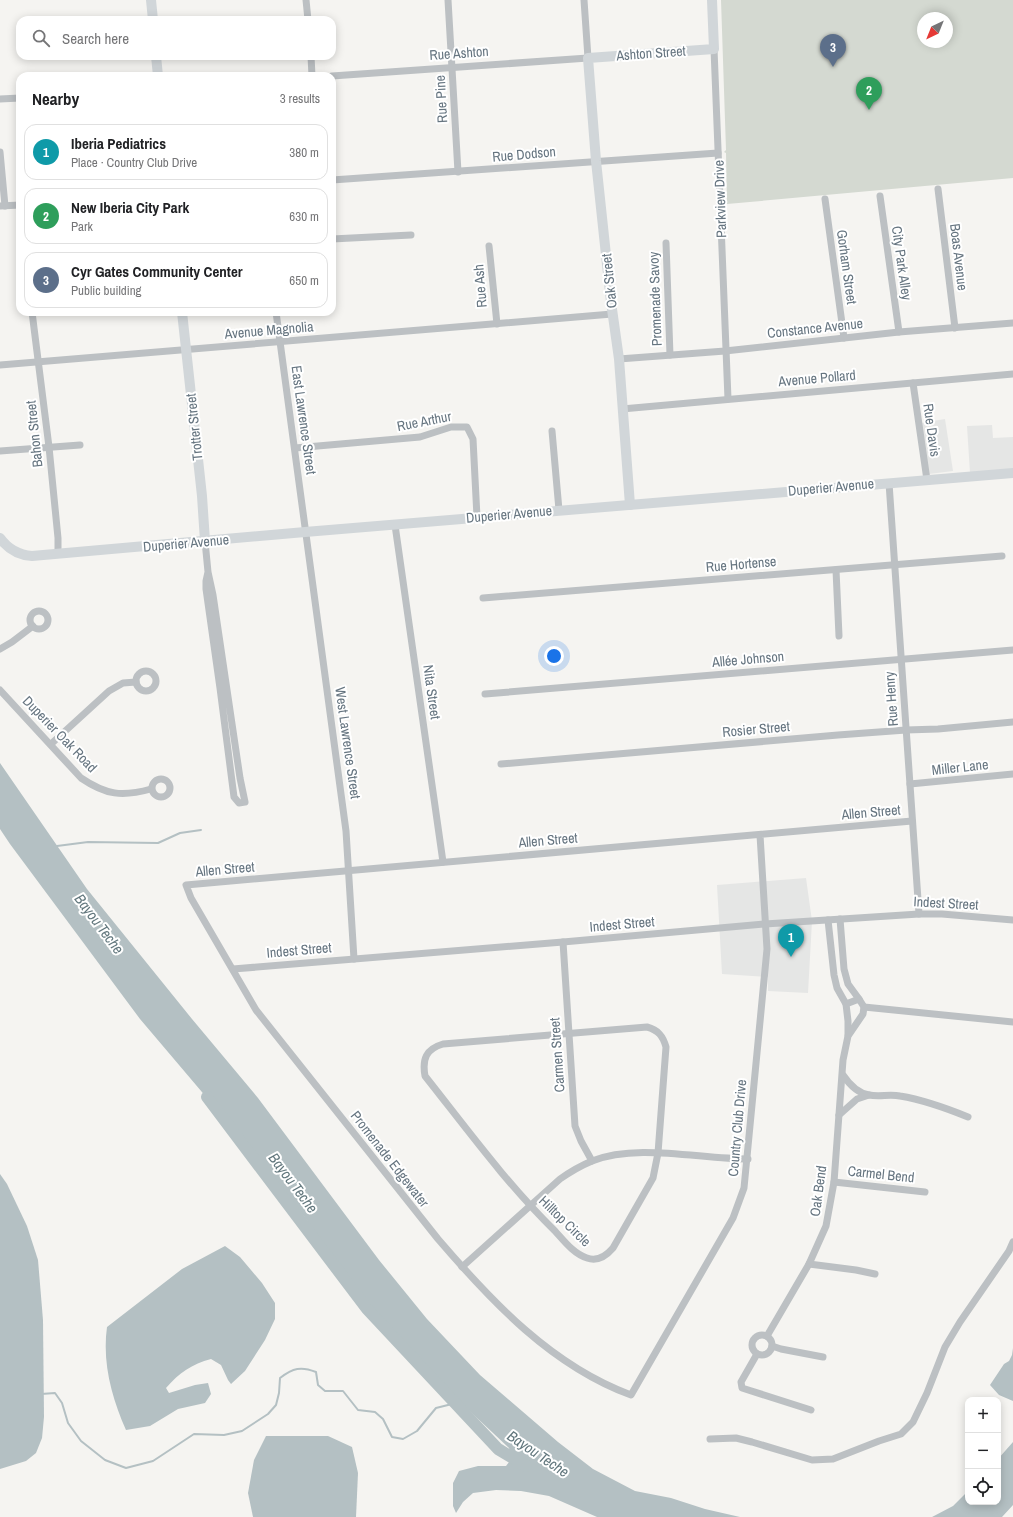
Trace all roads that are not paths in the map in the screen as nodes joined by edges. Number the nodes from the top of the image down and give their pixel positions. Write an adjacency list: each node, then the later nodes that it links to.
1 (151, 0): 6 (main road)
2 (306, 0): 7 (street)
3 (448, 0): 12 (street, Rue Pine)
4 (584, 0): 9 (street)
5 (712, 0): 8 (main road, Parkview Drive)
6 (153, 16)
7 (308, 16)
8 (714, 49): 9 (main road, Ashton Street); 19 (street, Parkview Drive)
9 (588, 58): 12 (street, Rue Ashton); 20 (main road, Oak Street)
10 (156, 60): 13 (main road)
11 (311, 60): 14 (street)
12 (453, 67): 15 (street, Rue Ashton); 21 (street, Rue Pine)
13 (158, 72)
14 (312, 72)
15 (336, 76)
16 (16, 98): 17 (street)
17 (0, 99)
18 (0, 152): 27 (street)
19 (718, 153): 20 (street, Rue Dodson); 43 (street, Parkview Drive)
20 (596, 161): 21 (street, Rue Dodson); 32 (main road, Oak Street)
21 (458, 172): 22 (street, Rue Dodson)
22 (336, 180)
23 (938, 189): 38 (street, Boas Avenue)
24 (880, 196): 39 (street, City Park Alley)
25 (825, 200): 40 (street, Gorham Street)
26 (16, 205): 27 (street)
27 (2, 206)
28 (410, 235): 29 (street)
29 (336, 239)
30 (666, 243): 44 (street, Promenade Savoy)
31 (489, 246): 37 (street, Rue Ash)
32 (612, 314): 37 (street, Avenue Magnolia); 45 (main road, Oak Street)
33 (33, 316): 46 (street, Bahon Street)
34 (182, 316): 42 (main road, Trotter Street)
35 (277, 316): 41 (street, East Lawrence Street)
36 (1013, 323): 38 (street, Constance Avenue)
37 (497, 324): 41 (street, Avenue Magnolia)
38 (955, 328): 39 (street, Constance Avenue)
39 (899, 332): 40 (street, Constance Avenue)
40 (844, 338): 43 (street, Constance Avenue)
41 (280, 342): 42 (street, Avenue Magnolia); 55 (street, East Lawrence Street)
42 (186, 349): 46 (street, Avenue Magnolia); 66 (main road, Trotter Street)
43 (726, 351): 44 (street, Constance Avenue); 50 (street, Parkview Drive)
44 (670, 355): 45 (street, Constance Avenue)
45 (619, 359): 51 (main road, Oak Street)
46 (39, 362): 47 (street, Avenue Magnolia); 54 (street, Bahon Street)
47 (0, 365)
48 (1013, 374): 49 (street, Avenue Pollard)
49 (913, 383): 50 (street, Avenue Pollard); 58 (street, Rue Davis)
50 (728, 399): 51 (street, Avenue Pollard)
51 (622, 409): 60 (main road, Oak Street)
52 (552, 430): 61 (street)
53 (80, 445): 54 (street)
54 (49, 447): 56 (street); 68 (street, Bahon Street)
55 (294, 448): 62 (street, Rue Arthur); 64 (street, East Lawrence Street)
56 (0, 450)
57 (1013, 473): 58 (main road, Duperier Avenue)
58 (927, 480): 59 (main road, Duperier Avenue)
59 (889, 483): 60 (main road, Duperier Avenue); 70 (street, Rue Henry)
60 (630, 504): 61 (main road, Duperier Avenue)
61 (559, 510): 62 (main road, Duperier Avenue)
62 (478, 517): 63 (main road, Duperier Avenue)
63 (395, 525): 64 (main road, Duperier Avenue); 91 (street, Nita Street)
64 (305, 532): 66 (main road, Duperier Avenue); 92 (street, West Lawrence Street)
65 (0, 538): 67 (main road)
66 (205, 541): 68 (main road, Duperier Avenue); 84 (street)
67 (3, 548): 68 (main road, Duperier Avenue)
68 (58, 554)
69 (1002, 556): 70 (street, Rue Hortense)
70 (895, 565): 71 (street, Rue Hortense); 77 (street, Rue Henry)
71 (836, 570): 72 (street, Rue Hortense); 74 (street)
72 (483, 598)
73 (33, 626): 75 (street)
74 (840, 636)
75 (0, 649)
76 (1013, 650): 77 (street, Allée Johnson)
77 (901, 659): 80 (street, Allée Johnson); 82 (street, Rue Henry)
78 (136, 682): 83 (street)
79 (0, 690): 83 (street, Duperier Oak Road)
80 (485, 694)
81 (1013, 722): 82 (street, Rosier Street)
82 (906, 730): 85 (street, Rosier Street); 87 (street, Rue Henry)
83 (51, 744): 88 (street, Duperier Oak Road)
84 (234, 762): 84 (street)
85 (501, 764)
86 (1013, 774): 87 (street, Miller Lane)
87 (910, 784): 89 (street, Rue Henry)
88 (151, 789)
89 (912, 822): 90 (street, Allen Street); 94 (street, Rue Henry)
90 (760, 835): 91 (street, Allen Street); 98 (street, Country Club Drive)
91 (443, 862): 92 (street, Allen Street)
92 (349, 871): 93 (street, Allen Street); 100 (street, West Lawrence Street)
93 (186, 885): 101 (street, Promenade Edgewater)
94 (919, 914): 95 (street, Indest Street); 97 (street, Indest Street)
95 (840, 919): 96 (street, Indest Street); 102 (street)
96 (828, 920): 98 (street, Indest Street); 103 (street, Oak Bend)
97 (1013, 920)
98 (766, 924): 99 (street, Indest Street); 113 (street, Country Club Drive)
99 (563, 942): 100 (street, Indest Street); 106 (street, Carmen Street)
100 (354, 959): 101 (street, Indest Street)
101 (233, 969): 120 (street, Promenade Edgewater)
102 (859, 999): 103 (street); 104 (street)
103 (846, 1004): 107 (street, Oak Bend)
104 (864, 1007): 105 (street); 107 (street, Oak Bend)
105 (1013, 1022)
106 (568, 1034): 112 (street, Hilltop Circle); 114 (street, Carmen Street); 117 (street, Hilltop Circle)
107 (848, 1036): 108 (street, Oak Bend)
108 (843, 1075): 109 (street); 110 (street, Oak Bend)
109 (869, 1095): 110 (street); 111 (street)
110 (840, 1115): 115 (street, Oak Bend)
111 (968, 1117)
112 (658, 1153): 113 (street); 114 (street); 117 (street, Hilltop Circle)
113 (748, 1159): 126 (street, Country Club Drive)
114 (592, 1161): 117 (street)
115 (834, 1182): 116 (street, Carmel Bend); 119 (street, Oak Bend)
116 (925, 1192)
117 (530, 1206): 120 (street)
118 (1013, 1242): 128 (street)
119 (809, 1264): 121 (street); 122 (street, Oak Bend)
120 (462, 1267): 126 (street, Promenade Edgewater)
121 (875, 1274)
122 (767, 1336): 123 (street); 124 (street)
123 (772, 1346): 124 (street); 125 (street)
124 (757, 1354): 127 (street)
125 (823, 1357)
126 (631, 1395)
127 (811, 1410)
128 (710, 1439)

